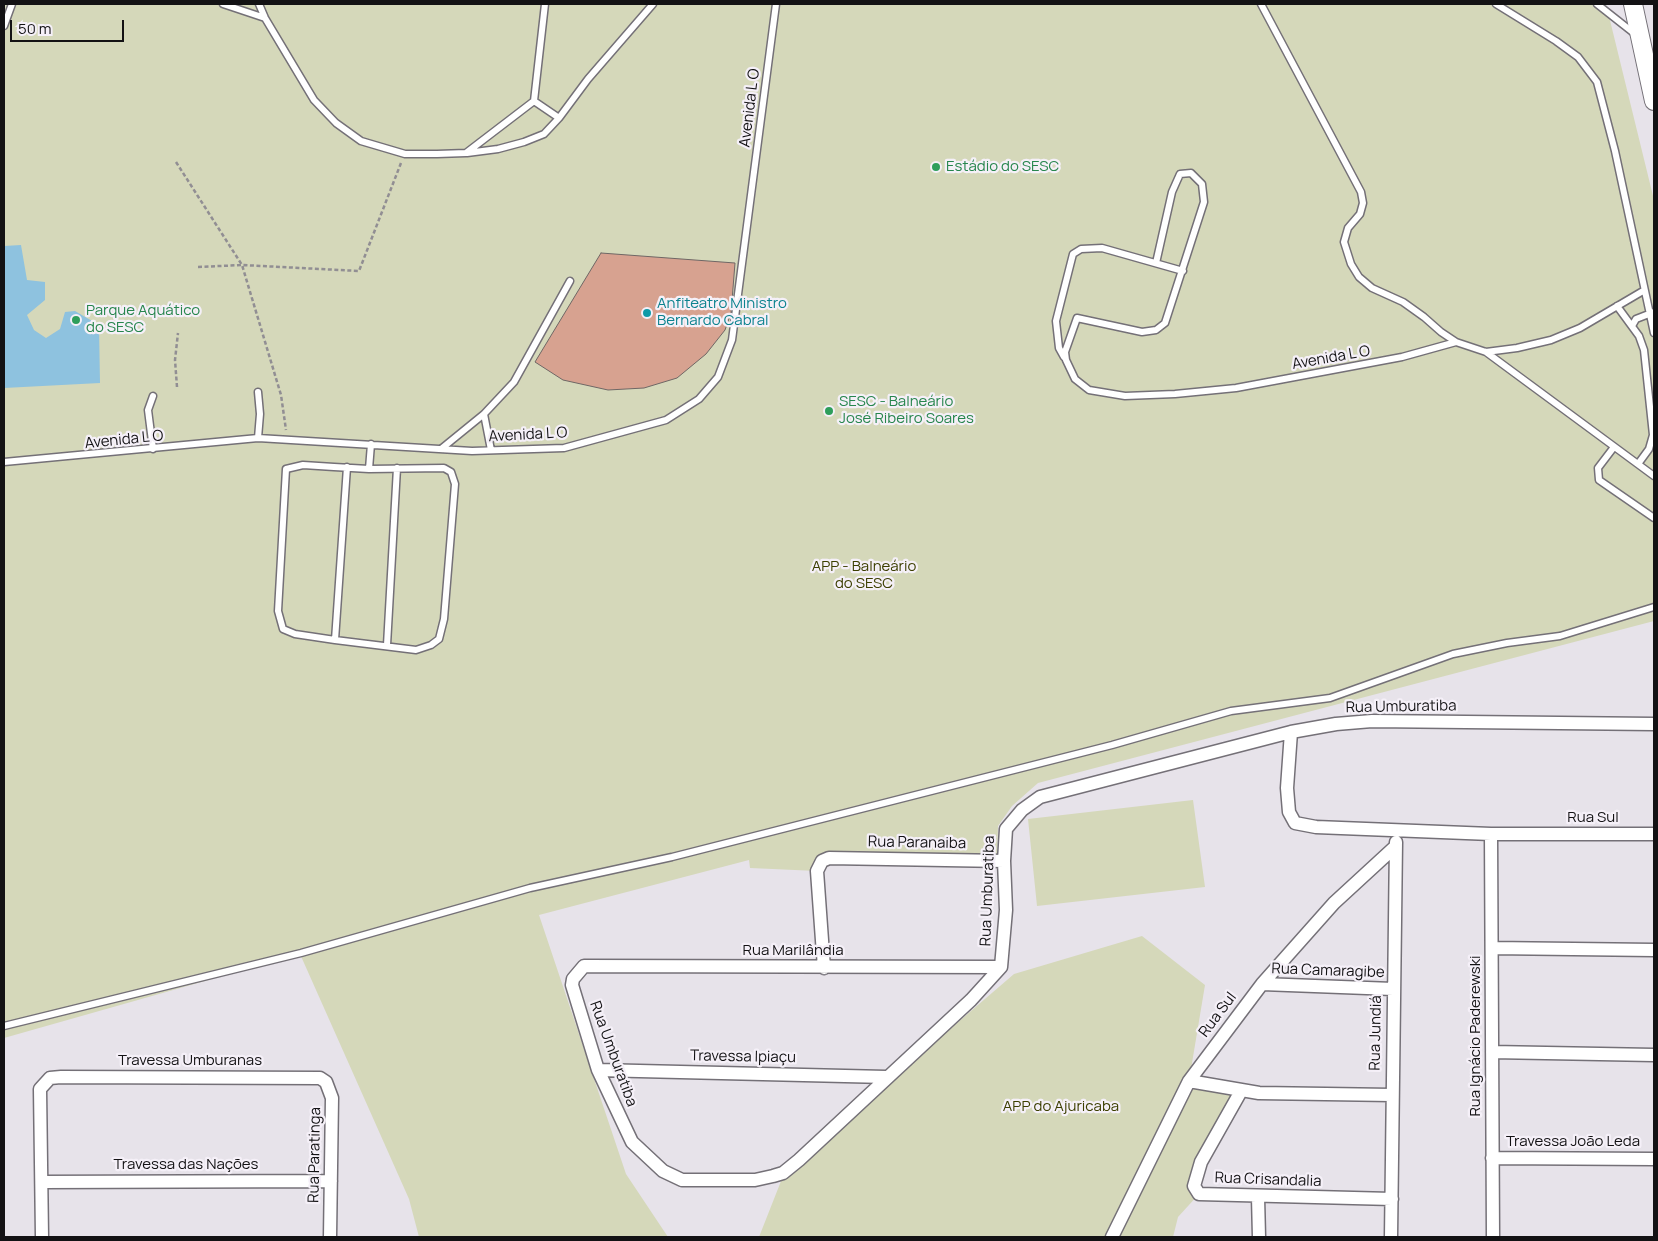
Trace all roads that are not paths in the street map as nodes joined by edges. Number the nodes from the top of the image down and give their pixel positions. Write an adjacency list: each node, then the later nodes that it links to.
1 (12, 4): 12 (lane)
2 (223, 4): 11 (lane)
3 (259, 4): 11 (lane)
4 (545, 4): 16 (lane)
5 (653, 4): 17 (lane)
6 (776, 4): 38 (lane, Avenida L O)
7 (1262, 4): 27 (lane)
8 (1496, 4): 22 (lane)
9 (1597, 4): 13 (lane)
10 (1633, 4): 13 (street)
11 (265, 18): 18 (lane)
12 (4, 26)
13 (1641, 39): 14 (street)
14 (1652, 80): 15 (street)
15 (1654, 100)
16 (534, 101): 17 (lane); 18 (lane)
17 (559, 118): 18 (lane)
18 (466, 154)
19 (1156, 263): 20 (lane); 20 (lane); 29 (lane, Avenida L O)
20 (1183, 271): 29 (lane)
21 (570, 281): 32 (lane)
22 (1643, 291): 23 (lane); 24 (lane)
23 (1617, 306): 25 (lane); 28 (lane)
24 (1652, 312): 25 (lane); 26 (lane)
25 (1632, 326): 40 (lane)
26 (1654, 333)
27 (1456, 342): 28 (lane); 29 (lane, Avenida L O)
28 (1486, 352): 35 (lane)
29 (1066, 360)
30 (258, 392): 33 (lane)
31 (153, 396): 36 (lane)
32 (484, 414): 37 (lane); 38 (lane)
33 (258, 438): 34 (lane, Avenida L O); 36 (lane, Avenida L O)
34 (371, 444): 37 (lane, Avenida L O); 42 (lane)
35 (1614, 447): 40 (lane); 45 (lane)
36 (153, 449): 39 (lane, Avenida L O)
37 (440, 449): 38 (lane, Avenida L O)
38 (492, 450)
39 (4, 462)
40 (1638, 464): 44 (lane)
41 (347, 467): 42 (lane); 47 (lane); 47 (lane)
42 (369, 468): 43 (lane)
43 (397, 468): 48 (lane); 48 (lane)
44 (1654, 476)
45 (1654, 518)
46 (1654, 607): 63 (lane)
47 (335, 640): 48 (lane)
48 (387, 645)
49 (1654, 724): 50 (street, Rua Umburatiba)
50 (1291, 732): 51 (street, Rua Sul); 55 (street, Rua Umburatiba)
51 (1397, 829): 52 (street, Rua Sul); 54 (street, Rua Jundiá)
52 (1491, 834): 53 (street, Rua Sul); 56 (street, Rua Ignácio Paderewski)
53 (1654, 834)
54 (1396, 846): 61 (street, Rua Sul); 62 (street, Rua Jundiá)
55 (1004, 860): 59 (street, Rua Umburatiba); 60 (street, Rua Paranaiba)
56 (1492, 948): 57 (street); 64 (street, Rua Ignácio Paderewski)
57 (1654, 950)
58 (584, 966): 60 (street, Rua Marilândia); 66 (street, Rua Umburatiba)
59 (1001, 967): 60 (street, Rua Marilândia); 67 (street, Rua Umburatiba)
60 (824, 968)
61 (1262, 984): 62 (street, Rua Camaragibe); 69 (street, Rua Sul)
62 (1393, 990): 71 (street, Rua Jundiá)
63 (4, 1026)
64 (1492, 1052): 65 (street); 72 (street, Rua Ignácio Paderewski)
65 (1654, 1055)
66 (598, 1070): 67 (street, Travessa Ipiaçu); 67 (street, Rua Umburatiba)
67 (886, 1077)
68 (320, 1078): 74 (street, Rua Paratinga); 75 (street, Travessa Umburanas)
69 (1189, 1081): 70 (street); 80 (street, Rua Sul)
70 (1241, 1091): 71 (street); 76 (street, Rua Crisandalia)
71 (1392, 1095): 77 (street, Rua Jundiá)
72 (1492, 1158): 73 (street, Travessa João Leda); 83 (street, Rua Ignácio Paderewski)
73 (1654, 1159)
74 (331, 1181): 75 (street, Travessa das Nações); 79 (street, Rua Paratinga)
75 (42, 1182): 78 (street)
76 (1258, 1197): 77 (street, Rua Crisandalia); 81 (street)
77 (1392, 1199): 82 (street, Rua Jundiá)
78 (42, 1237)
79 (330, 1237)
80 (1112, 1237)
81 (1259, 1237)
82 (1391, 1237)
83 (1493, 1237)

